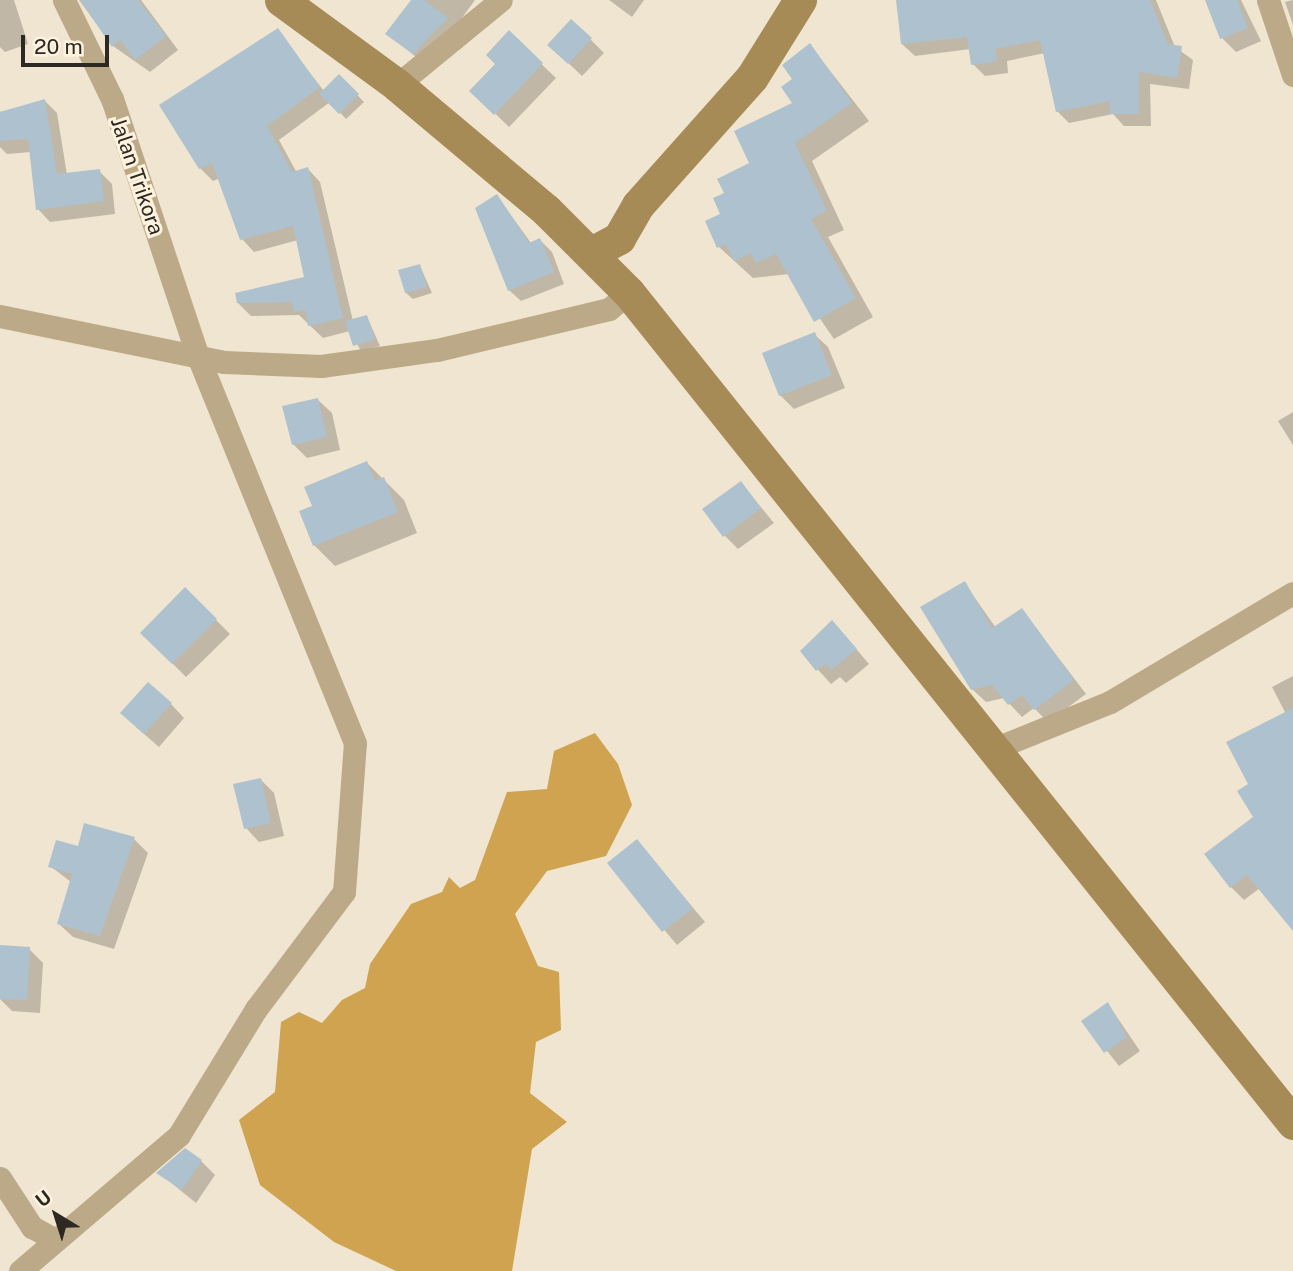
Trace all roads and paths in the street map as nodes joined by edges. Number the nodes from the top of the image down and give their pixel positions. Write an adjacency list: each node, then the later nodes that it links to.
1 (64, 0): 11 (street, Jalan Trikora)
2 (281, 0): 7 (street)
3 (501, 0): 7 (street)
4 (800, 0): 8 (street)
5 (1268, 0): 6 (street)
6 (1293, 75)
7 (397, 85): 8 (street)
8 (592, 253): 9 (street)
9 (629, 293): 11 (street); 13 (street)
10 (0, 316): 11 (street)
11 (198, 357): 16 (street, Jalan Trikora)
12 (1293, 593): 13 (street)
13 (991, 750): 14 (street)
14 (1293, 1123)
15 (0, 1178): 16 (street)
16 (55, 1240): 17 (street, Jalan Trikora)
17 (20, 1271)

